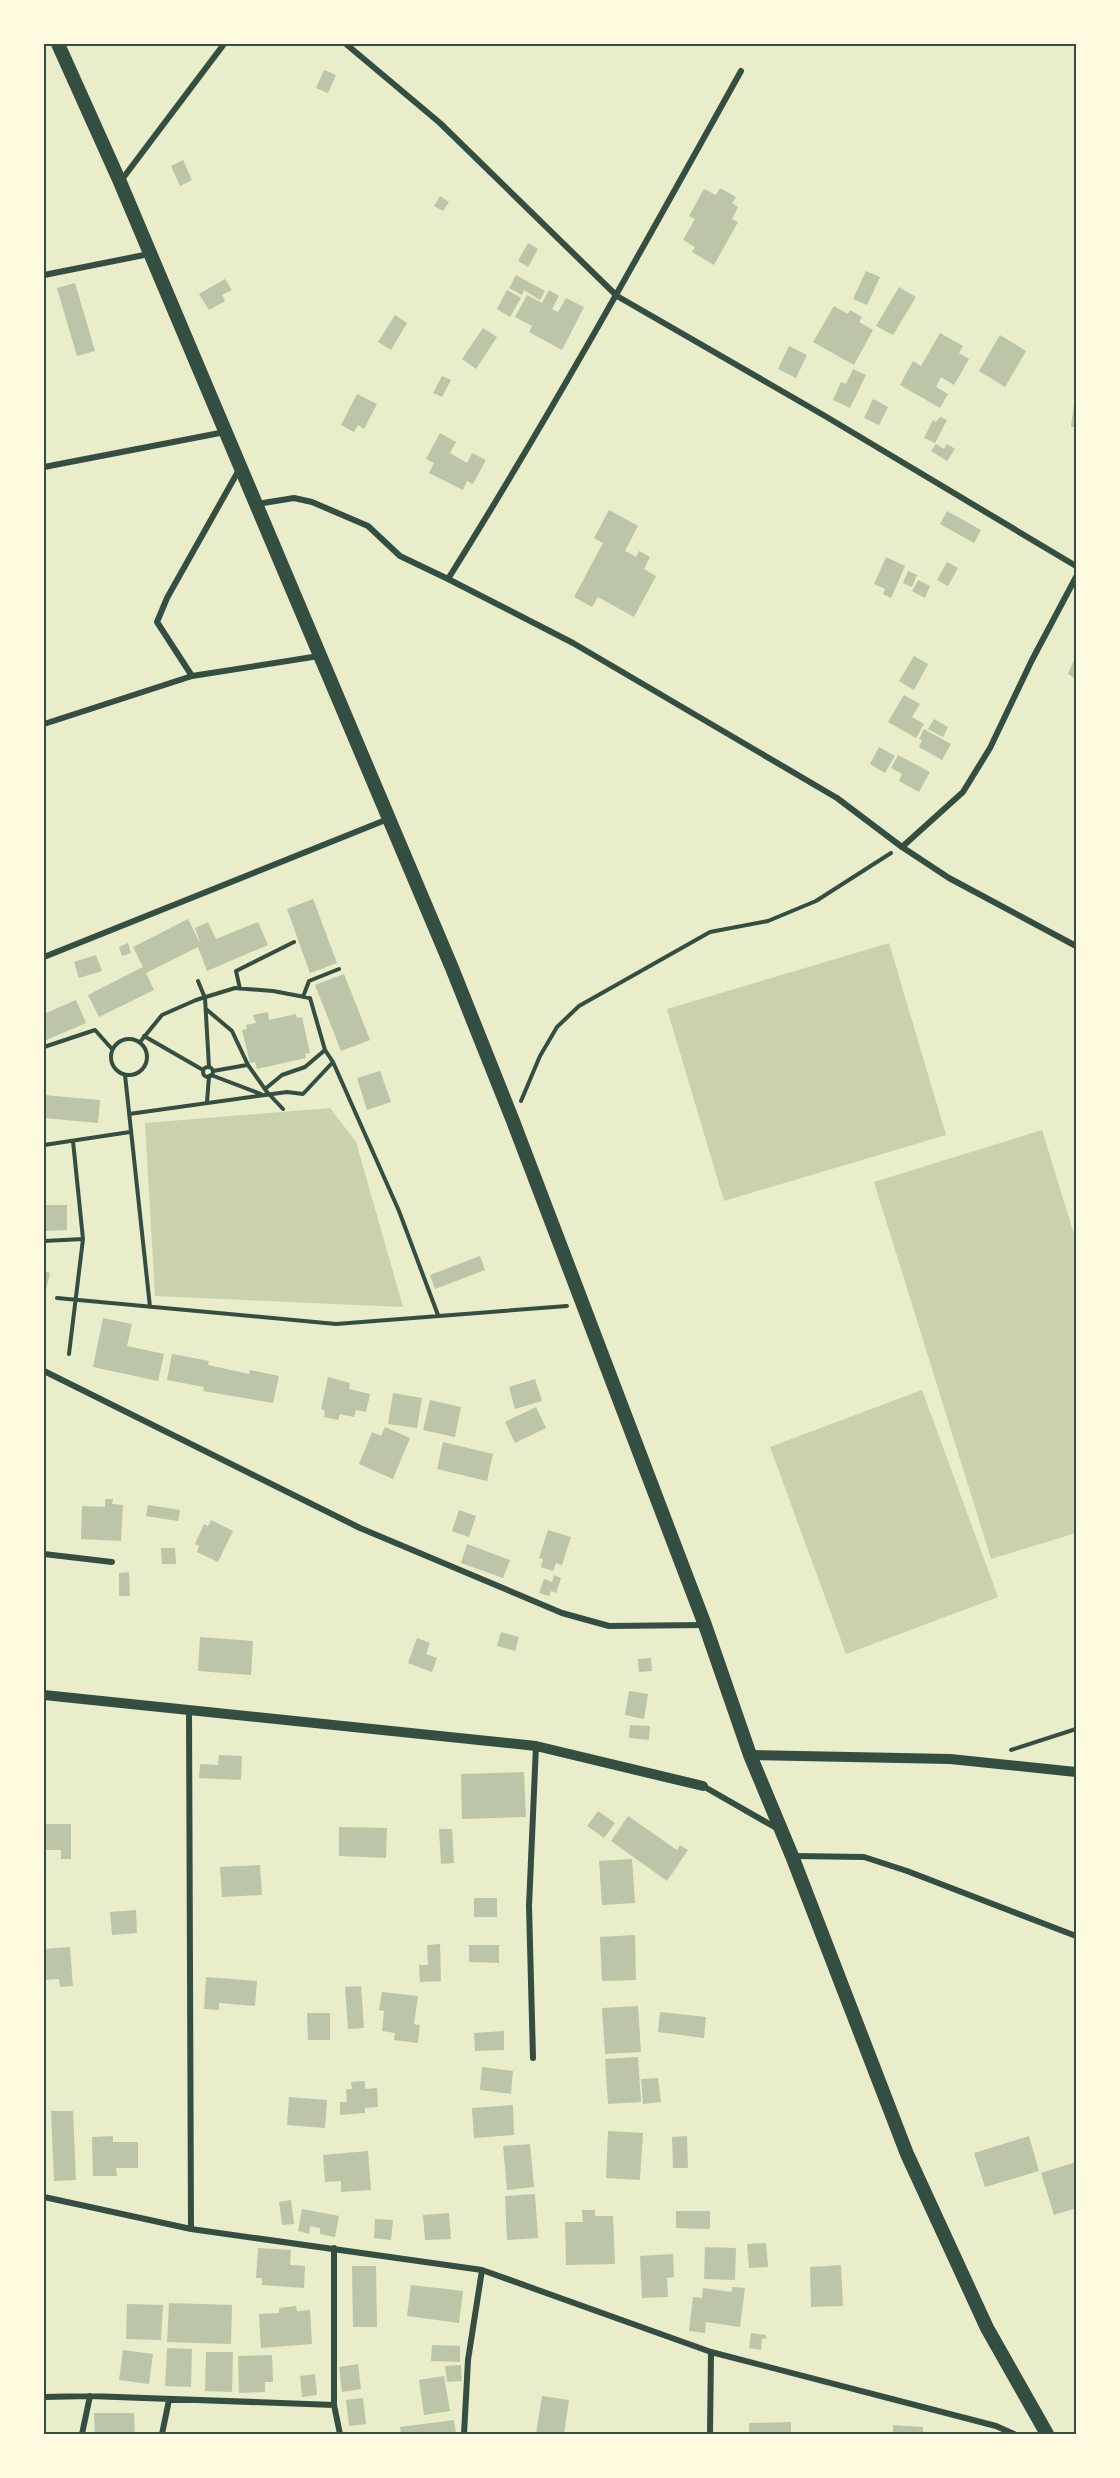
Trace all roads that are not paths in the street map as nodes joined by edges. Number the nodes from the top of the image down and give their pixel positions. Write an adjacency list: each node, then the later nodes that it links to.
1 (58, 44): 5 (main road)
2 (224, 44): 5 (street)
3 (346, 44): 8 (street)
4 (741, 71): 8 (street)
5 (120, 182): 6 (main road)
6 (150, 254): 7 (street); 9 (main road)
7 (44, 275)
8 (617, 296): 13 (street); 15 (street)
9 (225, 432): 10 (street); 11 (main road)
10 (44, 467)
11 (240, 467): 12 (main road); 17 (street)
12 (256, 504): 15 (street); 16 (main road)
13 (1077, 566)
14 (1077, 577): 20 (street)
15 (448, 579): 20 (street)
16 (320, 656): 17 (street); 19 (main road)
17 (192, 676): 18 (street)
18 (44, 724)
19 (389, 819): 22 (street); 26 (main road)
20 (902, 846): 21 (street)
21 (1077, 946)
22 (44, 957)
23 (44, 1371): 26 (street)
24 (44, 1554): 25 (street)
25 (112, 1562)
26 (705, 1624): 30 (main road)
27 (44, 1695): 28 (street)
28 (189, 1710): 29 (street); 38 (street)
29 (536, 1746): 32 (street); 36 (street)
30 (750, 1755): 31 (street); 33 (main road)
31 (1077, 1772)
32 (703, 1786): 33 (street)
33 (781, 1830): 34 (main road)
34 (792, 1856): 35 (street); 52 (main road)
35 (1077, 1936)
36 (533, 2058)
37 (44, 2198): 38 (street)
38 (191, 2229): 39 (street)
39 (334, 2248): 40 (street); 45 (street)
40 (482, 2270): 41 (street); 49 (street)
41 (711, 2352): 50 (street); 51 (street)
42 (90, 2396): 43 (street); 44 (street); 46 (street)
43 (44, 2397)
44 (169, 2400): 45 (street); 47 (street)
45 (334, 2405): 48 (street)
46 (82, 2434)
47 (162, 2434)
48 (340, 2434)
49 (464, 2434)
50 (710, 2434)
51 (1014, 2434)
52 (1047, 2434)

